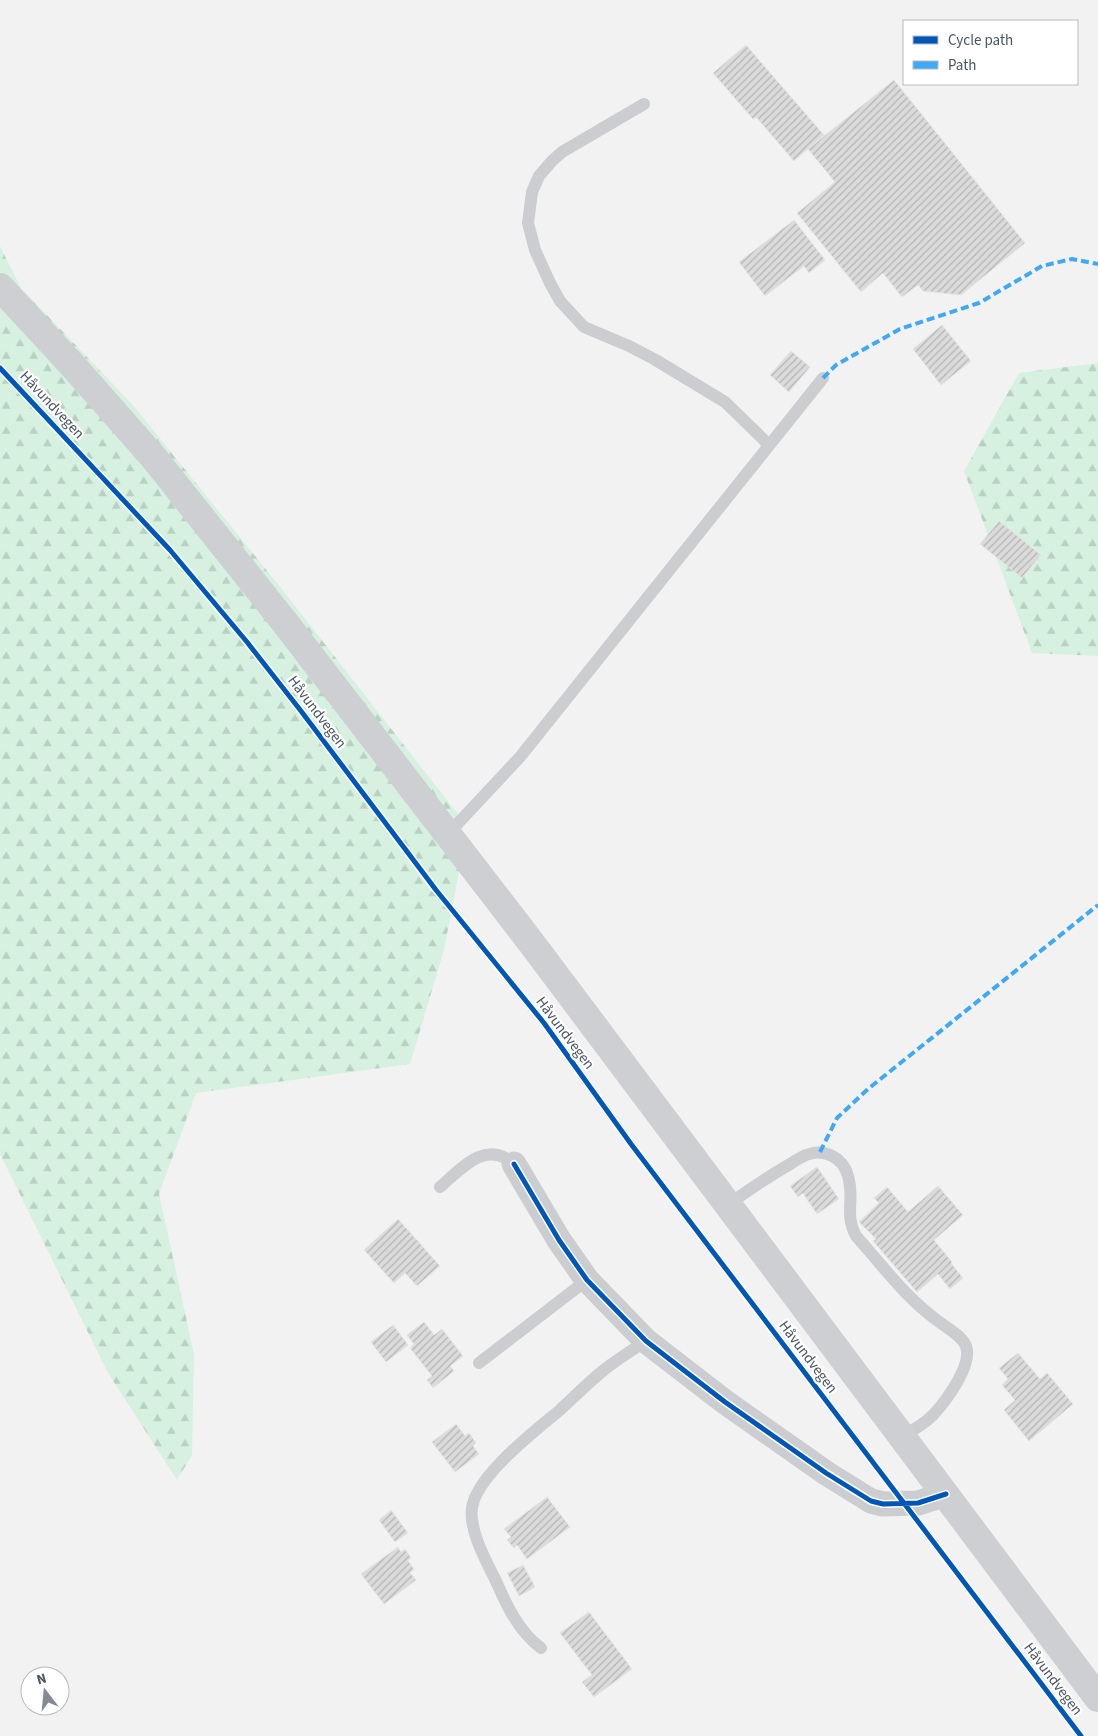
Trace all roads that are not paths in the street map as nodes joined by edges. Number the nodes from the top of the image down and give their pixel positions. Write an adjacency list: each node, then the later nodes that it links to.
1 (644, 104): 4 (lane)
2 (0, 287): 5 (main road, Håvundvegen)
3 (823, 378): 4 (lane)
4 (768, 446): 5 (lane)
5 (448, 834): 8 (main road, Håvundvegen)
6 (514, 1164): 7 (lane); 9 (street)
7 (440, 1187)
8 (727, 1206): 12 (main road, Håvundvegen); 12 (lane)
9 (587, 1280): 10 (street); 11 (lane)
10 (646, 1341): 13 (street); 14 (lane)
11 (479, 1363)
12 (902, 1436): 13 (main road, Håvundvegen)
13 (946, 1494): 15 (main road, Håvundvegen)
14 (541, 1648)
15 (1098, 1698)

